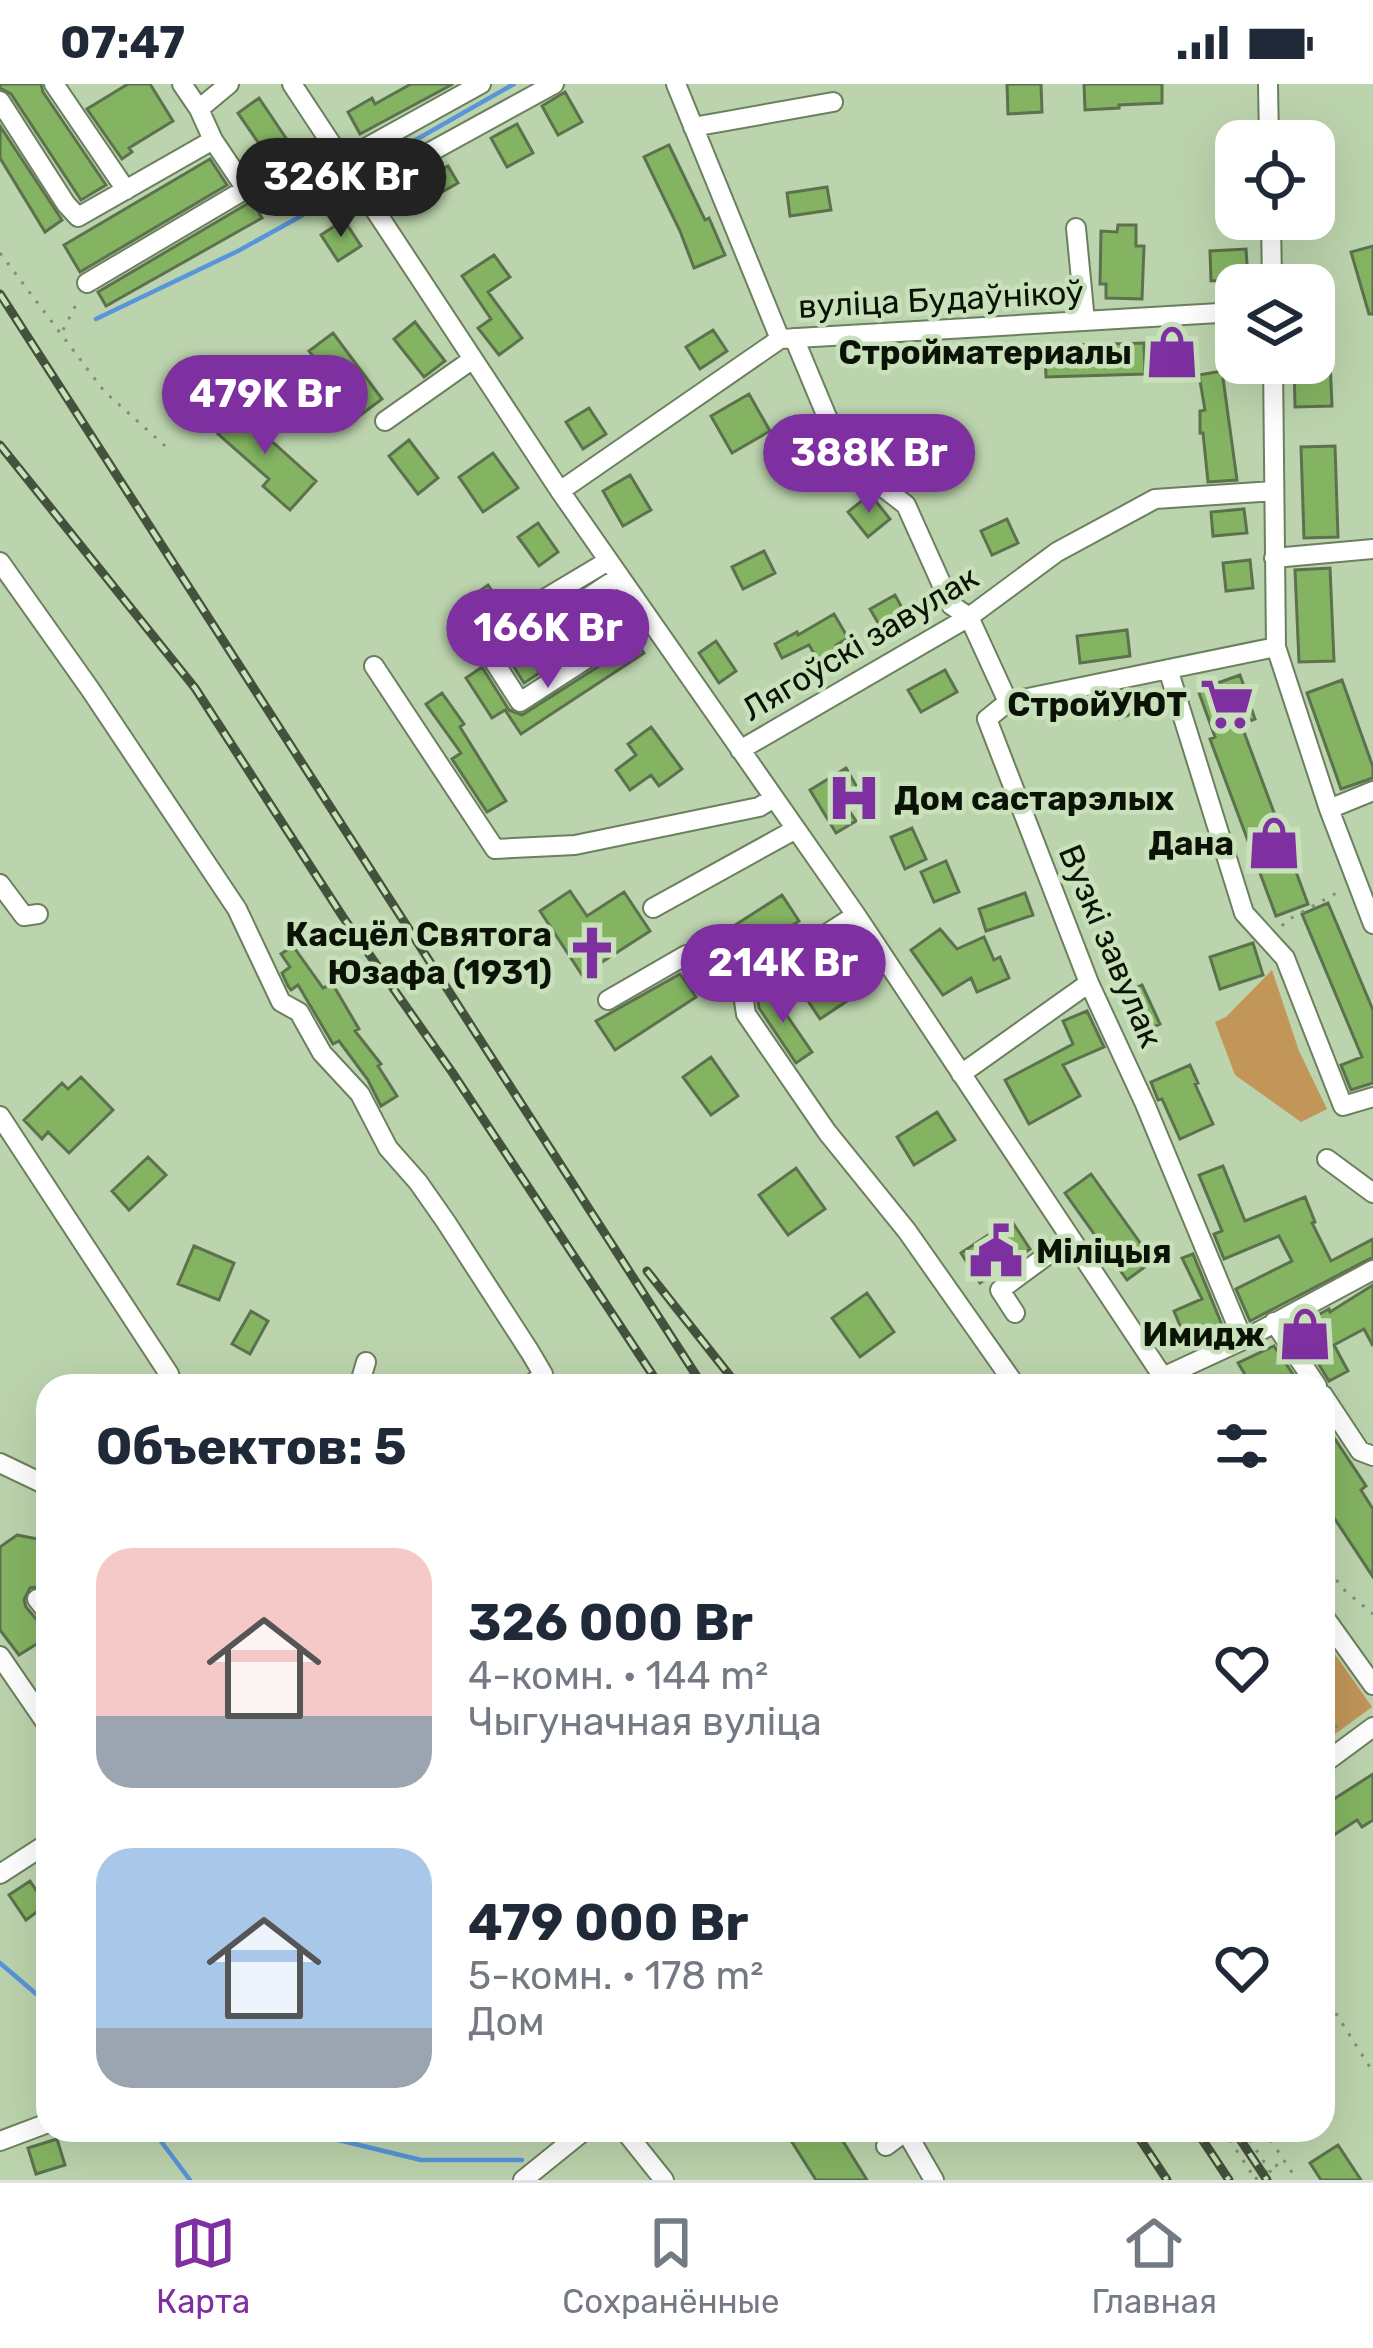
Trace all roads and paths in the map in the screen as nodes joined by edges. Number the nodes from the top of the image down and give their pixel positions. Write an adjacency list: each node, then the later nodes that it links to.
1 (54, 84): 16 (street)
2 (182, 84): 11 (street)
3 (229, 84): 11 (street)
4 (292, 84): 15 (street)
5 (482, 84): 15 (street)
6 (554, 84): 17 (street)
7 (676, 84): 13 (street, вуліца Будаўнікоў)
8 (1268, 84): 12 (street)
9 (0, 101): 16 (street)
10 (833, 102): 13 (street)
11 (200, 109): 14 (street)
12 (1269, 120)
13 (693, 127): 24 (street, вуліца Будаўнікоў)
14 (213, 140): 16 (street); 20 (street)
15 (342, 161): 17 (street)
16 (126, 190)
17 (361, 190): 25 (street)
18 (1076, 228): 22 (street)
19 (0, 253): 23 (path)
20 (87, 283): 23 (path)
21 (1215, 313): 22 (street, вуліца Будаўнікоў)
22 (1085, 321): 24 (street, вуліца Будаўнікоў)
23 (62, 333): 28 (path)
24 (787, 339): 29 (street); 36 (street)
25 (473, 359): 27 (street); 29 (street)
26 (1273, 384): 30 (street)
27 (385, 421)
28 (164, 446)
29 (560, 491): 34 (street)
30 (1274, 491): 32 (street); 36 (street, Лягоўскі завулак)
31 (1373, 549): 32 (street)
32 (1274, 558): 38 (street)
33 (0, 562): 70 (street)
34 (614, 569): 35 (street); 37 (street); 37 (street)
35 (526, 610)
36 (970, 617): 41 (street); 42 (street, Лягоўскі завулак)
37 (648, 620): 42 (street)
38 (1276, 647): 40 (street); 45 (street)
39 (374, 666): 44 (street)
40 (1168, 669): 41 (street); 53 (street)
41 (1008, 702): 54 (street, Вузкі завулак)
42 (740, 750): 44 (street)
43 (1373, 790): 45 (street)
44 (774, 798): 46 (street)
45 (1329, 808): 47 (street)
46 (796, 829): 49 (street); 51 (street)
47 (1357, 881): 52 (street); 53 (path)
48 (0, 884): 50 (street)
49 (653, 908)
50 (38, 914)
51 (856, 915): 55 (street); 57 (street)
52 (1373, 924)
53 (1270, 942): 58 (street)
54 (1089, 982): 57 (street); 66 (street, Вузкі завулак)
55 (742, 988): 56 (street); 71 (street)
56 (608, 1000)
57 (961, 1074): 62 (street)
58 (1373, 1097)
59 (0, 1116): 68 (street)
60 (1327, 1159): 61 (street)
61 (1373, 1192)
62 (1069, 1239): 64 (street); 72 (street)
63 (1373, 1270): 65 (street)
64 (1016, 1313)
65 (1274, 1322): 66 (street); 74 (street)
66 (1243, 1340): 73 (street)
67 (366, 1362): 69 (street)
68 (169, 1374)
69 (362, 1374)
70 (543, 1374)
71 (1008, 1374)
72 (1161, 1374)
73 (1181, 1374)
74 (1309, 1374)
75 (1335, 1413): 76 (street)
76 (1373, 1456)
77 (0, 1463): 78 (street)
78 (36, 1480)
79 (1335, 1578): 80 (path)
80 (1373, 1614)
81 (1335, 1633): 83 (street)
82 (0, 1656): 84 (street)
83 (1373, 1685)
84 (36, 1708)
85 (1373, 1727): 86 (street)
86 (1335, 1755)
87 (36, 1851): 88 (street)
88 (0, 1874)
89 (1335, 2012): 90 (path)
90 (1373, 2072)
91 (36, 2126): 92 (street)
92 (0, 2140)
93 (570, 2142): 104 (street)
94 (634, 2142): 105 (street)
95 (891, 2142): 100 (street)
96 (912, 2142): 103 (street)
97 (1231, 2142): 106 (path)
98 (1251, 2142): 102 (path)
99 (1272, 2142): 101 (path)
100 (886, 2146)
101 (1284, 2161): 102 (path); 108 (path)
102 (1269, 2170): 106 (path); 107 (path)
103 (932, 2179)
104 (523, 2180)
105 (664, 2180)
106 (1255, 2180)
107 (1276, 2180)
108 (1297, 2180)

